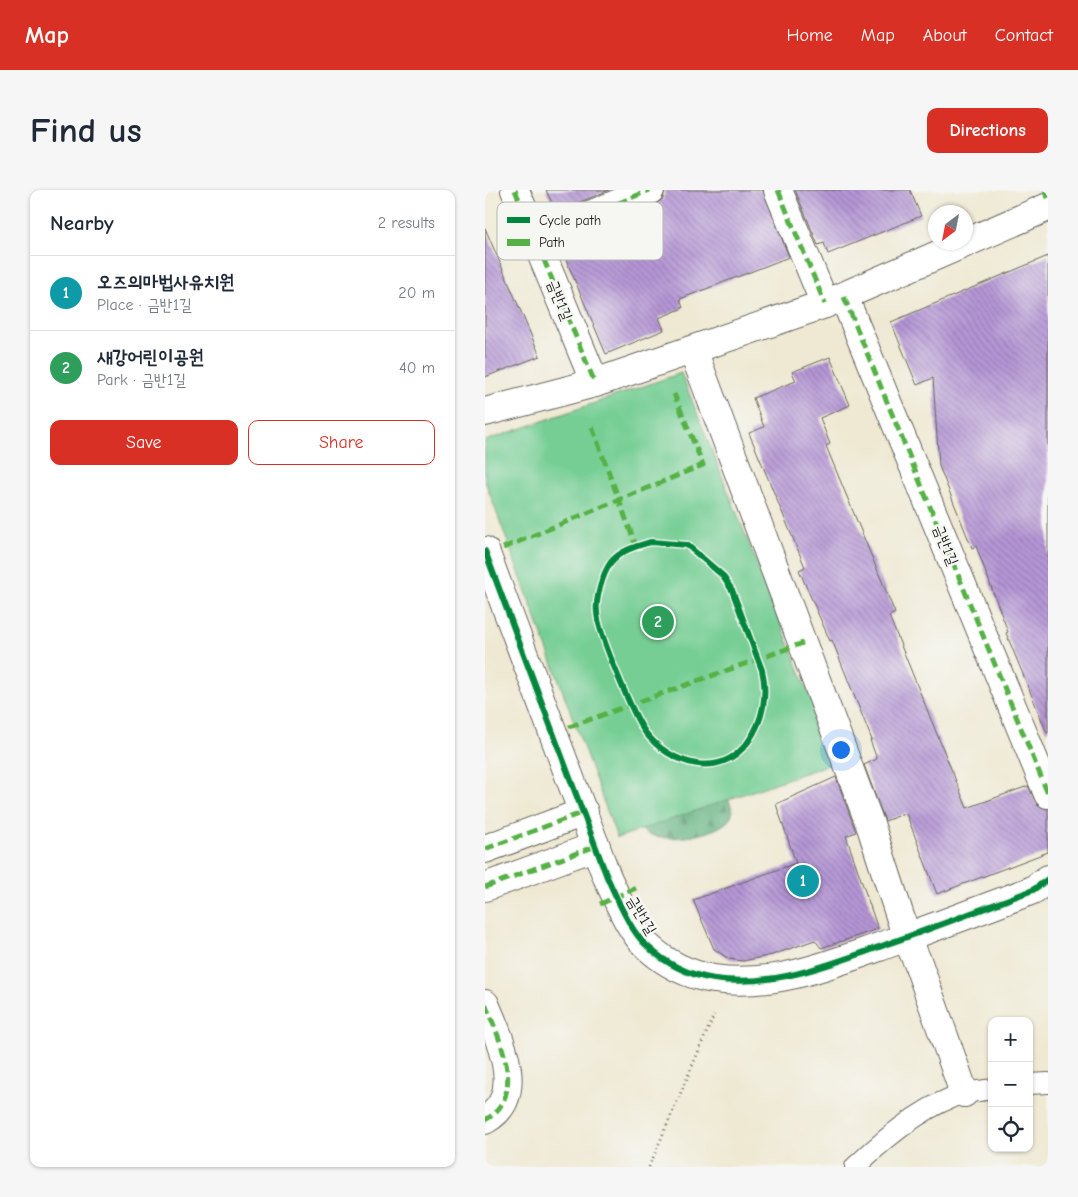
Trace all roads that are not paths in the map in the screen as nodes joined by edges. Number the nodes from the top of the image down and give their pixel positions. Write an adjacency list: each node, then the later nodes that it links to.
1 (515, 190): 6 (street, 금반1길)
2 (651, 190): 7 (street)
3 (779, 190): 10 (street, 금반1길)
4 (1045, 190): 5 (street)
5 (1048, 198)
6 (520, 202)
7 (622, 202)
8 (1048, 207): 10 (street)
9 (544, 260): 12 (street, 금반1길)
10 (834, 301): 11 (street); 15 (street, 금반1길)
11 (693, 350): 12 (street); 21 (street)
12 (595, 382): 13 (street)
13 (485, 412)
14 (485, 551): 16 (street, 금반1길)
15 (1048, 794)
16 (584, 812): 17 (street, 금반1길); 18 (street)
17 (596, 846): 20 (street); 21 (street, 금반1길)
18 (485, 849)
19 (1048, 879): 21 (street, 금반1길)
20 (485, 887)
21 (907, 938): 26 (street)
22 (485, 1004): 27 (street)
23 (1048, 1083): 24 (lane)
24 (1033, 1084)
25 (988, 1090): 26 (lane)
26 (964, 1093): 28 (lane)
27 (485, 1120)
28 (855, 1167)

